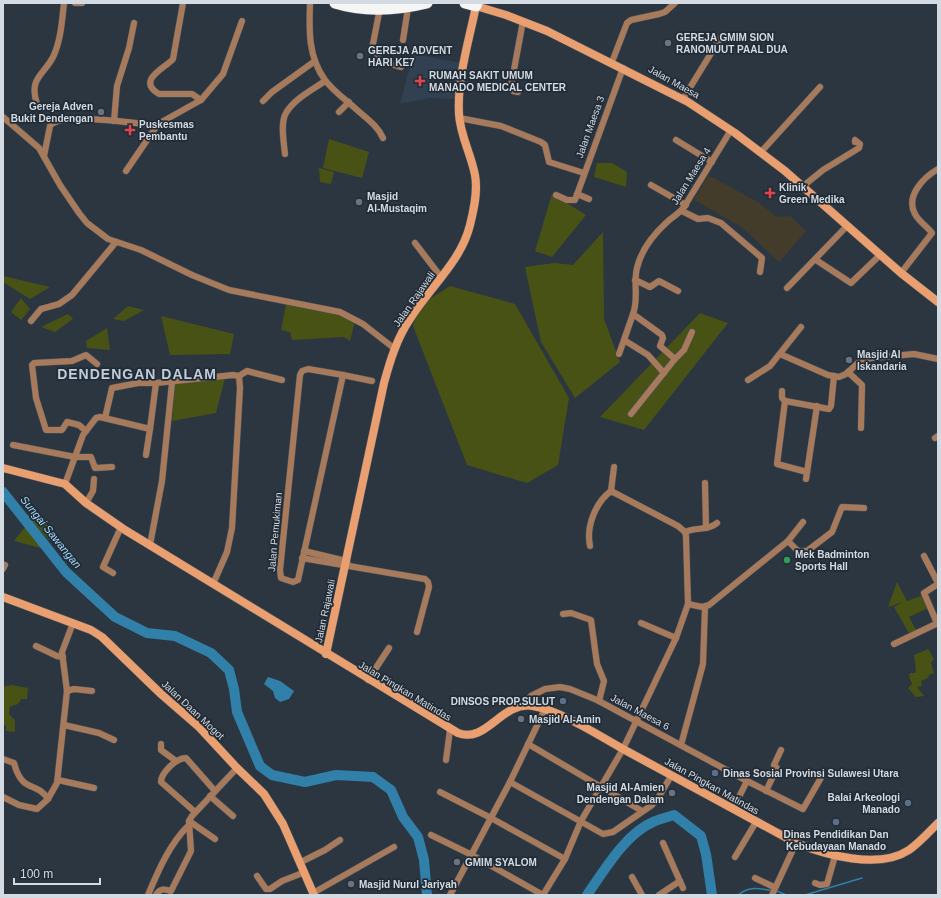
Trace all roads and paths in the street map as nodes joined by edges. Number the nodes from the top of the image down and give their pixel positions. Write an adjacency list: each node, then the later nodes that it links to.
1 (64, 3): 29 (street)
2 (75, 3): 3 (street)
3 (82, 3)
4 (183, 3): 26 (street)
5 (310, 3): 18 (street)
6 (335, 3): 11 (highway)
7 (427, 3): 12 (highway)
8 (465, 3): 10 (highway, Jalan Maesa)
9 (675, 3): 19 (street)
10 (477, 5): 14 (street, Jalan Maesa); 32 (street, Jalan Rajawali)
11 (380, 8): 12 (highway); 20 (street)
12 (408, 8): 17 (street)
13 (242, 21): 26 (street)
14 (523, 21): 19 (street, Jalan Maesa); 24 (street)
15 (134, 23): 33 (street)
16 (721, 37): 25 (street)
17 (403, 40)
18 (315, 60): 22 (street); 27 (street)
19 (612, 62): 21 (street, Jalan Maesa)
20 (401, 67)
21 (623, 68): 25 (street, Jalan Maesa); 45 (street, Jalan Maesa 3)
22 (325, 81): 28 (street); 40 (street)
23 (820, 87): 39 (street)
24 (518, 92)
25 (683, 99): 35 (street, Jalan Maesa)
26 (201, 100): 34 (street)
27 (263, 101)
28 (349, 102): 30 (street); 36 (street)
29 (38, 104)
30 (339, 112)
31 (3, 117): 41 (street)
32 (459, 118): 45 (street); 59 (street, Jalan Rajawali)
33 (114, 121): 34 (street); 41 (street)
34 (158, 124): 44 (street)
35 (731, 130): 39 (street, Jalan Maesa); 42 (street, Jalan Maesa 4)
36 (383, 138)
37 (676, 140): 42 (street)
38 (855, 142): 47 (street)
39 (760, 152): 47 (street, Jalan Maesa)
40 (285, 154)
41 (44, 156): 53 (street)
42 (712, 162): 51 (street, Jalan Maesa 4)
43 (938, 169): 58 (street)
44 (126, 171)
45 (584, 173): 48 (street, Jalan Maesa 3)
46 (651, 185): 51 (street)
47 (802, 187): 52 (street, Jalan Maesa)
48 (577, 194): 49 (street); 50 (street)
49 (556, 195)
50 (588, 199)
51 (684, 208): 57 (street); 60 (street, Jalan Maesa 4)
52 (847, 226): 55 (street, Jalan Maesa); 56 (street)
53 (116, 242): 65 (street); 69 (street)
54 (416, 243): 59 (street)
55 (880, 255): 56 (street); 58 (street, Jalan Maesa)
56 (816, 260): 61 (street)
57 (760, 272)
58 (901, 273): 63 (street, Jalan Maesa)
59 (441, 277): 69 (street, Jalan Rajawali)
60 (635, 280): 62 (street); 64 (street, Jalan Maesa 4)
61 (787, 288)
62 (678, 291)
63 (938, 302)
64 (633, 314): 68 (street, Jalan Maesa 4); 72 (street)
65 (30, 321)
66 (800, 327): 71 (street)
67 (692, 332): 72 (street)
68 (624, 340): 70 (street, Jalan Maesa 4); 76 (street)
69 (395, 349): 117 (street, Jalan Rajawali)
70 (619, 354)
71 (780, 354): 79 (street); 81 (street)
72 (675, 359): 76 (street)
73 (938, 359): 75 (street)
74 (97, 364): 92 (street)
75 (848, 372): 79 (street); 90 (street)
76 (664, 373): 88 (street)
77 (343, 375): 82 (street); 115 (street, Jalan Pemukiman); 115 (street, Jalan Pemukiman)
78 (239, 376): 80 (street); 84 (street); 119 (street)
79 (834, 376): 87 (street)
80 (282, 380)
81 (748, 380)
82 (372, 381)
83 (156, 383): 84 (street); 89 (street); 91 (street)
84 (172, 383): 113 (street)
85 (782, 391): 86 (street)
86 (785, 401): 87 (street); 99 (street)
87 (817, 406): 99 (street)
88 (631, 414)
89 (105, 418): 91 (street); 92 (street)
90 (861, 428)
91 (150, 429): 94 (street)
92 (86, 430): 95 (street)
93 (13, 445): 95 (street)
94 (146, 455)
95 (75, 457): 96 (street); 103 (street)
96 (112, 467)
97 (614, 467): 104 (street)
98 (3, 468): 103 (street, Jalan Pingkan Matindas)
99 (807, 472): 101 (street)
100 (94, 479): 105 (street)
101 (806, 479)
102 (705, 483): 110 (street)
103 (65, 484): 105 (street, Jalan Pingkan Matindas)
104 (611, 491): 111 (street); 114 (street)
105 (86, 503): 109 (street, Jalan Pingkan Matindas)
106 (864, 508): 112 (street)
107 (804, 522): 112 (street)
108 (717, 523): 110 (street)
109 (121, 527): 113 (street, Jalan Pingkan Matindas); 118 (street)
110 (706, 528): 111 (street)
111 (685, 532): 122 (street)
112 (788, 541): 123 (street)
113 (150, 545): 119 (street, Jalan Pingkan Matindas)
114 (590, 546)
115 (303, 555): 117 (street)
116 (924, 556): 120 (street)
117 (347, 564): 128 (street); 133 (street, Jalan Rajawali)
118 (113, 574)
119 (213, 584): 133 (street, Jalan Pingkan Matindas)
120 (938, 584): 127 (street)
121 (3, 597): 125 (street, Jalan Daan Mogot)
122 (688, 604): 123 (street); 129 (street)
123 (705, 607): 147 (street)
124 (563, 614): 138 (street)
125 (73, 623): 134 (street); 153 (street, Jalan Daan Mogot)
126 (641, 623): 129 (street)
127 (938, 623): 130 (street)
128 (417, 632)
129 (676, 638): 141 (street)
130 (894, 644)
131 (36, 646): 134 (street)
132 (388, 648): 135 (street)
133 (326, 654): 135 (street, Jalan Pingkan Matindas)
134 (63, 656): 136 (street)
135 (368, 680): 143 (street, Jalan Pingkan Matindas)
136 (67, 691): 137 (street); 142 (street)
137 (92, 692)
138 (599, 701): 139 (street, Jalan Maesa 6); 141 (street, Jalan Maesa 6)
139 (522, 706): 140 (street, Jalan Pingkan Matindas); 143 (street, Jalan Pingkan Matindas)
140 (545, 709): 146 (street); 148 (street, Jalan Pingkan Matindas)
141 (636, 721): 147 (street, Jalan Maesa 6); 148 (street)
142 (64, 725): 144 (street); 156 (street)
143 (450, 730): 151 (street)
144 (114, 740)
145 (161, 744): 152 (street)
146 (528, 744): 158 (street); 159 (street)
147 (681, 745): 157 (street, Jalan Maesa 6)
148 (623, 749): 154 (street, Jalan Pingkan Matindas); 159 (street)
149 (781, 750): 161 (street)
150 (3, 759): 165 (street)
151 (446, 760)
152 (176, 761): 163 (street); 168 (street)
153 (237, 768): 163 (street); 185 (street, Jalan Daan Mogot)
154 (671, 776): 166 (street, Jalan Pingkan Matindas); 167 (street)
155 (822, 776): 161 (street, Jalan Maesa 6)
156 (58, 780): 160 (street); 165 (street)
157 (747, 781): 161 (street, Jalan Maesa 6); 166 (street)
158 (510, 782): 170 (street); 171 (street)
159 (602, 786): 167 (street); 171 (street)
160 (94, 788)
161 (766, 791)
162 (440, 792): 170 (street)
163 (213, 794): 168 (street); 169 (street)
164 (3, 797): 165 (street)
165 (48, 799)
166 (733, 809): 172 (street, Jalan Pingkan Matindas)
167 (642, 811): 171 (street)
168 (195, 812): 173 (street)
169 (233, 816)
170 (491, 818): 181 (street); 184 (street)
171 (581, 821): 184 (street)
172 (756, 822): 179 (street, Jalan Pingkan Matindas); 183 (street)
173 (189, 823): 176 (street); 194 (street); 197 (street)
174 (938, 823): 182 (street, Jalan Pingkan Matindas)
175 (431, 835): 181 (street)
176 (215, 839)
177 (340, 840): 185 (street)
178 (663, 842): 190 (street)
179 (796, 843): 182 (street, Jalan Pingkan Matindas); 193 (street)
180 (394, 846): 196 (street)
181 (472, 855): 184 (street); 195 (street)
182 (835, 856): 191 (street)
183 (735, 857)
184 (565, 859)
185 (301, 862): 186 (street, Jalan Daan Mogot)
186 (305, 872): 187 (street); 196 (street, Jalan Daan Mogot)
187 (257, 876)
188 (632, 877): 201 (street)
189 (755, 878): 193 (street)
190 (680, 880): 192 (street); 202 (street)
191 (815, 883)
192 (684, 888)
193 (773, 890)
194 (171, 891): 198 (street); 199 (street)
195 (451, 893): 200 (street)
196 (314, 894)
197 (148, 895)
198 (156, 895)
199 (178, 895)
200 (459, 895)
201 (642, 895)
202 (659, 895)

